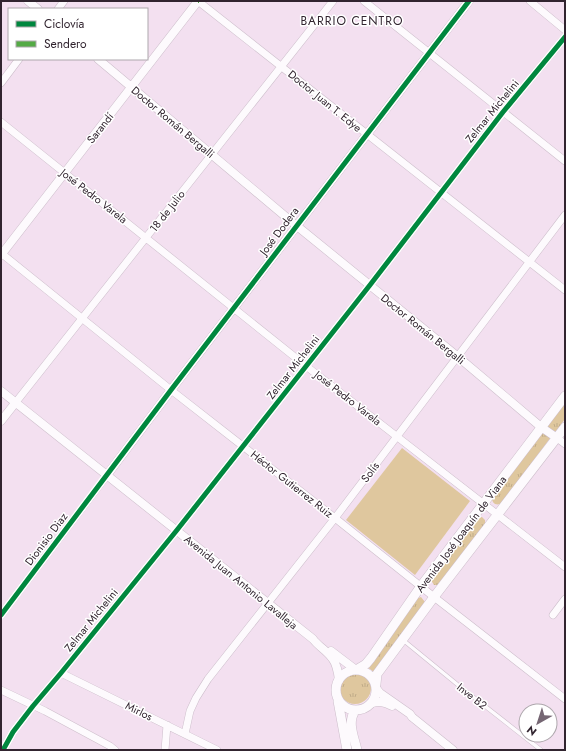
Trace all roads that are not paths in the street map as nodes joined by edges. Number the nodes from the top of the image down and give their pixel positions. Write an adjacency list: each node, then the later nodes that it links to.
1 (28, 1): 7 (street)
2 (198, 1): 13 (street, Doctor Juan T. Edye); 15 (street, Sarandí)
3 (333, 1): 13 (street, 18 de Julio)
4 (364, 1): 10 (street)
5 (469, 1): 10 (street, José Dodera)
6 (530, 1): 8 (street)
7 (37, 8)
8 (565, 30)
9 (565, 37): 16 (street, Zelmar Michelini)
10 (429, 54): 16 (street); 18 (street, José Dodera)
11 (18, 60): 14 (street)
12 (99, 60): 15 (street, Doctor Román Bergalli)
13 (282, 66): 18 (street, Doctor Juan T. Edye); 19 (street, 18 de Julio)
14 (1, 83)
15 (132, 88): 19 (street, Doctor Román Bergalli); 21 (street, Sarandí)
16 (503, 112): 20 (street); 22 (street, Zelmar Michelini)
17 (1, 122): 21 (street, José Pedro Varela)
18 (367, 134): 22 (street, Doctor Juan T. Edye); 24 (street, José Dodera)
19 (212, 154): 24 (street, Doctor Román Bergalli); 25 (street, 18 de Julio)
20 (565, 161)
21 (65, 172): 25 (street, José Pedro Varela); 26 (street, Sarandí)
22 (441, 192): 27 (street, Doctor Juan T. Edye); 28 (street, Zelmar Michelini)
23 (565, 215): 27 (street, Solís)
24 (296, 225): 28 (street, Doctor Román Bergalli); 30 (street, José Dodera)
25 (147, 238): 30 (street, José Pedro Varela); 31 (street, 18 de Julio)
26 (1, 254): 31 (street, Héctor Gutierrez Ruiz)
27 (530, 261): 29 (street, Doctor Juan T. Edye); 32 (street, Solís)
28 (370, 285): 32 (street, Doctor Román Bergalli); 33 (street, Zelmar Michelini)
29 (565, 290)
30 (234, 307): 33 (street, José Pedro Varela); 34 (street, José Dodera)
31 (82, 318): 34 (street, Héctor Gutierrez Ruiz); 37 (street, 18 de Julio)
32 (457, 356): 39 (street, Doctor Román Bergalli); 41 (street, Solís)
33 (306, 366): 41 (street, José Pedro Varela); 44 (street, Zelmar Michelini)
34 (171, 390): 44 (street, Héctor Gutierrez Ruiz); 45 (street, José Dodera)
35 (1, 391): 37 (street, Avenida Juan Antonio Lavalleja)
36 (565, 396): 39 (main road, Avenida José Joaquín de Viana)
37 (16, 402): 38 (street, 18 de Julio); 45 (street, Avenida Juan Antonio Lavalleja)
38 (1, 421)
39 (541, 427): 42 (street, Doctor Román Bergalli); 46 (main road, Avenida José Joaquín de Viana)
40 (565, 427): 42 (main road, Avenida José Joaquín de Viana)
41 (397, 437): 46 (street, José Pedro Varela); 48 (street, Solís)
42 (557, 438): 43 (street, Doctor Román Bergalli); 47 (main road, Avenida José Joaquín de Viana)
43 (565, 444)
44 (243, 446): 48 (street, Héctor Gutierrez Ruiz); 49 (street, Zelmar Michelini)
45 (107, 475): 49 (street, Avenida Juan Antonio Lavalleja); 55 (street, Dionisio Diaz)
46 (484, 504): 47 (street, José Pedro Varela); 51 (main road, Avenida José Joaquín de Viana)
47 (498, 515): 50 (street, José Pedro Varela); 52 (main road, Avenida José Joaquín de Viana)
48 (335, 518): 51 (street, Héctor Gutierrez Ruiz); 54 (street, Solís)
49 (177, 530): 54 (street, Avenida Juan Antonio Lavalleja); 60 (street, Zelmar Michelini)
50 (565, 567)
51 (421, 586): 52 (street, Héctor Gutierrez Ruiz); 59 (main road, Avenida José Joaquín de Viana)
52 (434, 597): 58 (main road, Avenida José Joaquín de Viana); 65 (street, Héctor Gutierrez Ruiz)
53 (565, 599): 56 (street)
54 (269, 603): 57 (street, Avenida Juan Antonio Lavalleja); 71 (street, Solís)
55 (1, 615)
56 (553, 615)
57 (312, 639): 59 (street, Avenida Juan Antonio Lavalleja); 61 (street, Avenida Juan Antonio Lavalleja)
58 (403, 640): 62 (main road, Avenida José Joaquín de Viana); 80 (lane, Inve B2)
59 (356, 670): 61 (main road); 62 (main road)
60 (61, 673): 67 (street, Zelmar Michelini); 70 (street, Mirlos)
61 (339, 680): 64 (main road)
62 (376, 686): 66 (main road); 69 (street)
63 (1, 690): 67 (street)
64 (338, 699): 68 (main road); 77 (main road)
65 (565, 699)
66 (372, 703): 68 (main road); 69 (street)
67 (33, 706): 73 (street, Zelmar Michelini); 74 (street)
68 (355, 710): 78 (main road)
69 (412, 717): 79 (street)
70 (167, 725): 71 (street, Mirlos); 75 (street)
71 (185, 734): 72 (street, Mirlos)
72 (207, 748): 76 (street, Mirlos)
73 (3, 750)
74 (115, 750)
75 (165, 750)
76 (217, 750)
77 (347, 750)
78 (357, 750)
79 (453, 750)
80 (541, 750)

